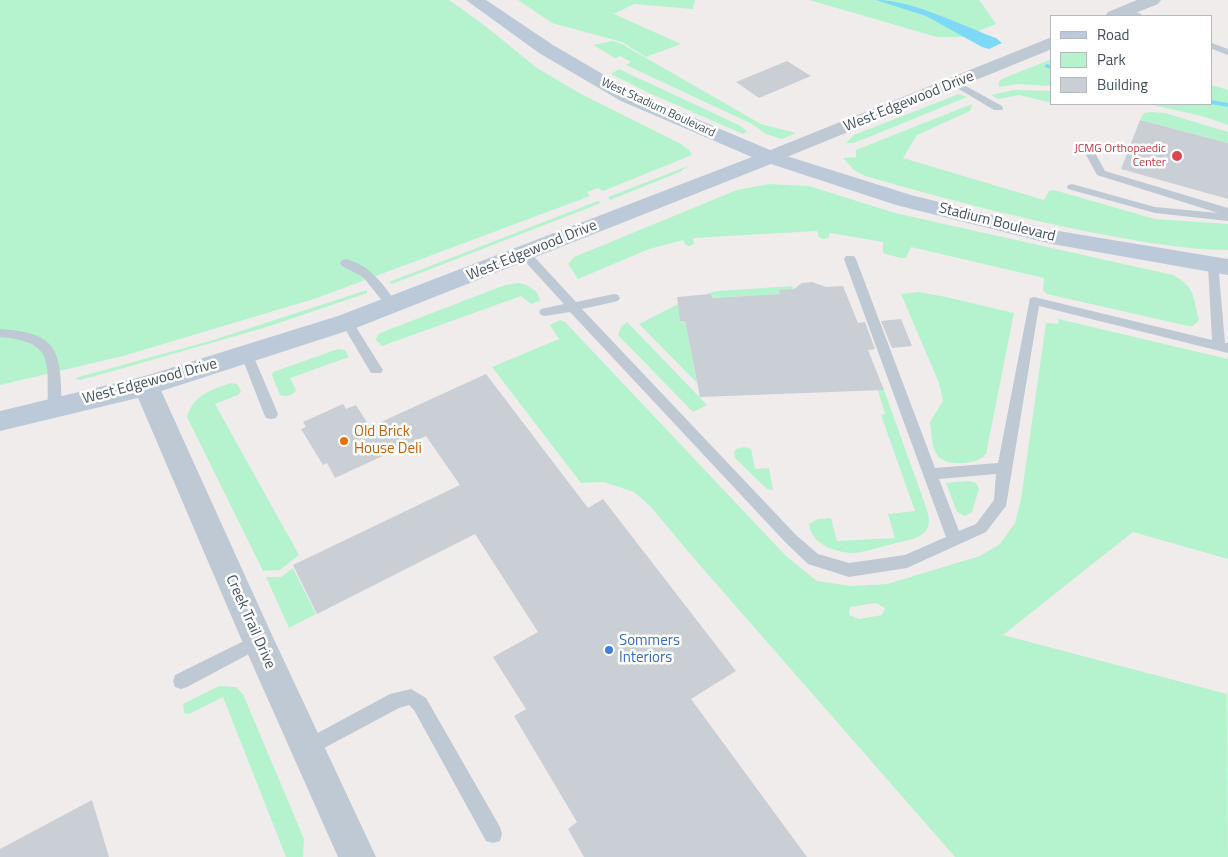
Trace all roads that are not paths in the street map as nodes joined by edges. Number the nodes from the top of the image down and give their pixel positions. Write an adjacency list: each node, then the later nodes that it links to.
1 (476, 0): 10 (main road, West Stadium Boulevard)
2 (1152, 0): 3 (street)
3 (1126, 15)
4 (1050, 43): 7 (street, West Edgewood Drive)
5 (1213, 46): 6 (lane)
6 (1228, 52)
7 (955, 83): 8 (lane); 10 (street, West Edgewood Drive)
8 (998, 108)
9 (1090, 153): 12 (lane)
10 (770, 157): 14 (main road, West Edgewood Drive); 17 (main road, Stadium Boulevard)
11 (1072, 187): 13 (lane)
12 (1228, 212)
13 (1228, 217)
14 (524, 253): 19 (main road, West Edgewood Drive); 20 (lane)
15 (850, 260): 32 (lane)
16 (346, 263): 19 (lane)
17 (1221, 266): 24 (lane)
18 (614, 298): 20 (lane)
19 (392, 305): 22 (main road, West Edgewood Drive)
20 (573, 306): 21 (lane); 33 (lane)
21 (545, 312)
22 (348, 322): 25 (main road, West Edgewood Drive); 26 (lane)
23 (0, 333): 28 (lane)
24 (1224, 347): 31 (lane)
25 (246, 355): 27 (main road, West Edgewood Drive); 29 (lane)
26 (376, 370)
27 (146, 386): 28 (main road, West Edgewood Drive); 34 (street, Creek Trail Drive)
28 (55, 408): 30 (main road, West Edgewood Drive)
29 (271, 414)
30 (0, 420)
31 (1004, 468): 32 (lane); 33 (lane)
32 (932, 474): 33 (lane)
33 (956, 540)
34 (258, 641): 35 (lane); 36 (street, Creek Trail Drive)
35 (181, 681)
36 (307, 748): 37 (lane); 38 (street, Creek Trail Drive)
37 (493, 834)
38 (357, 857)

